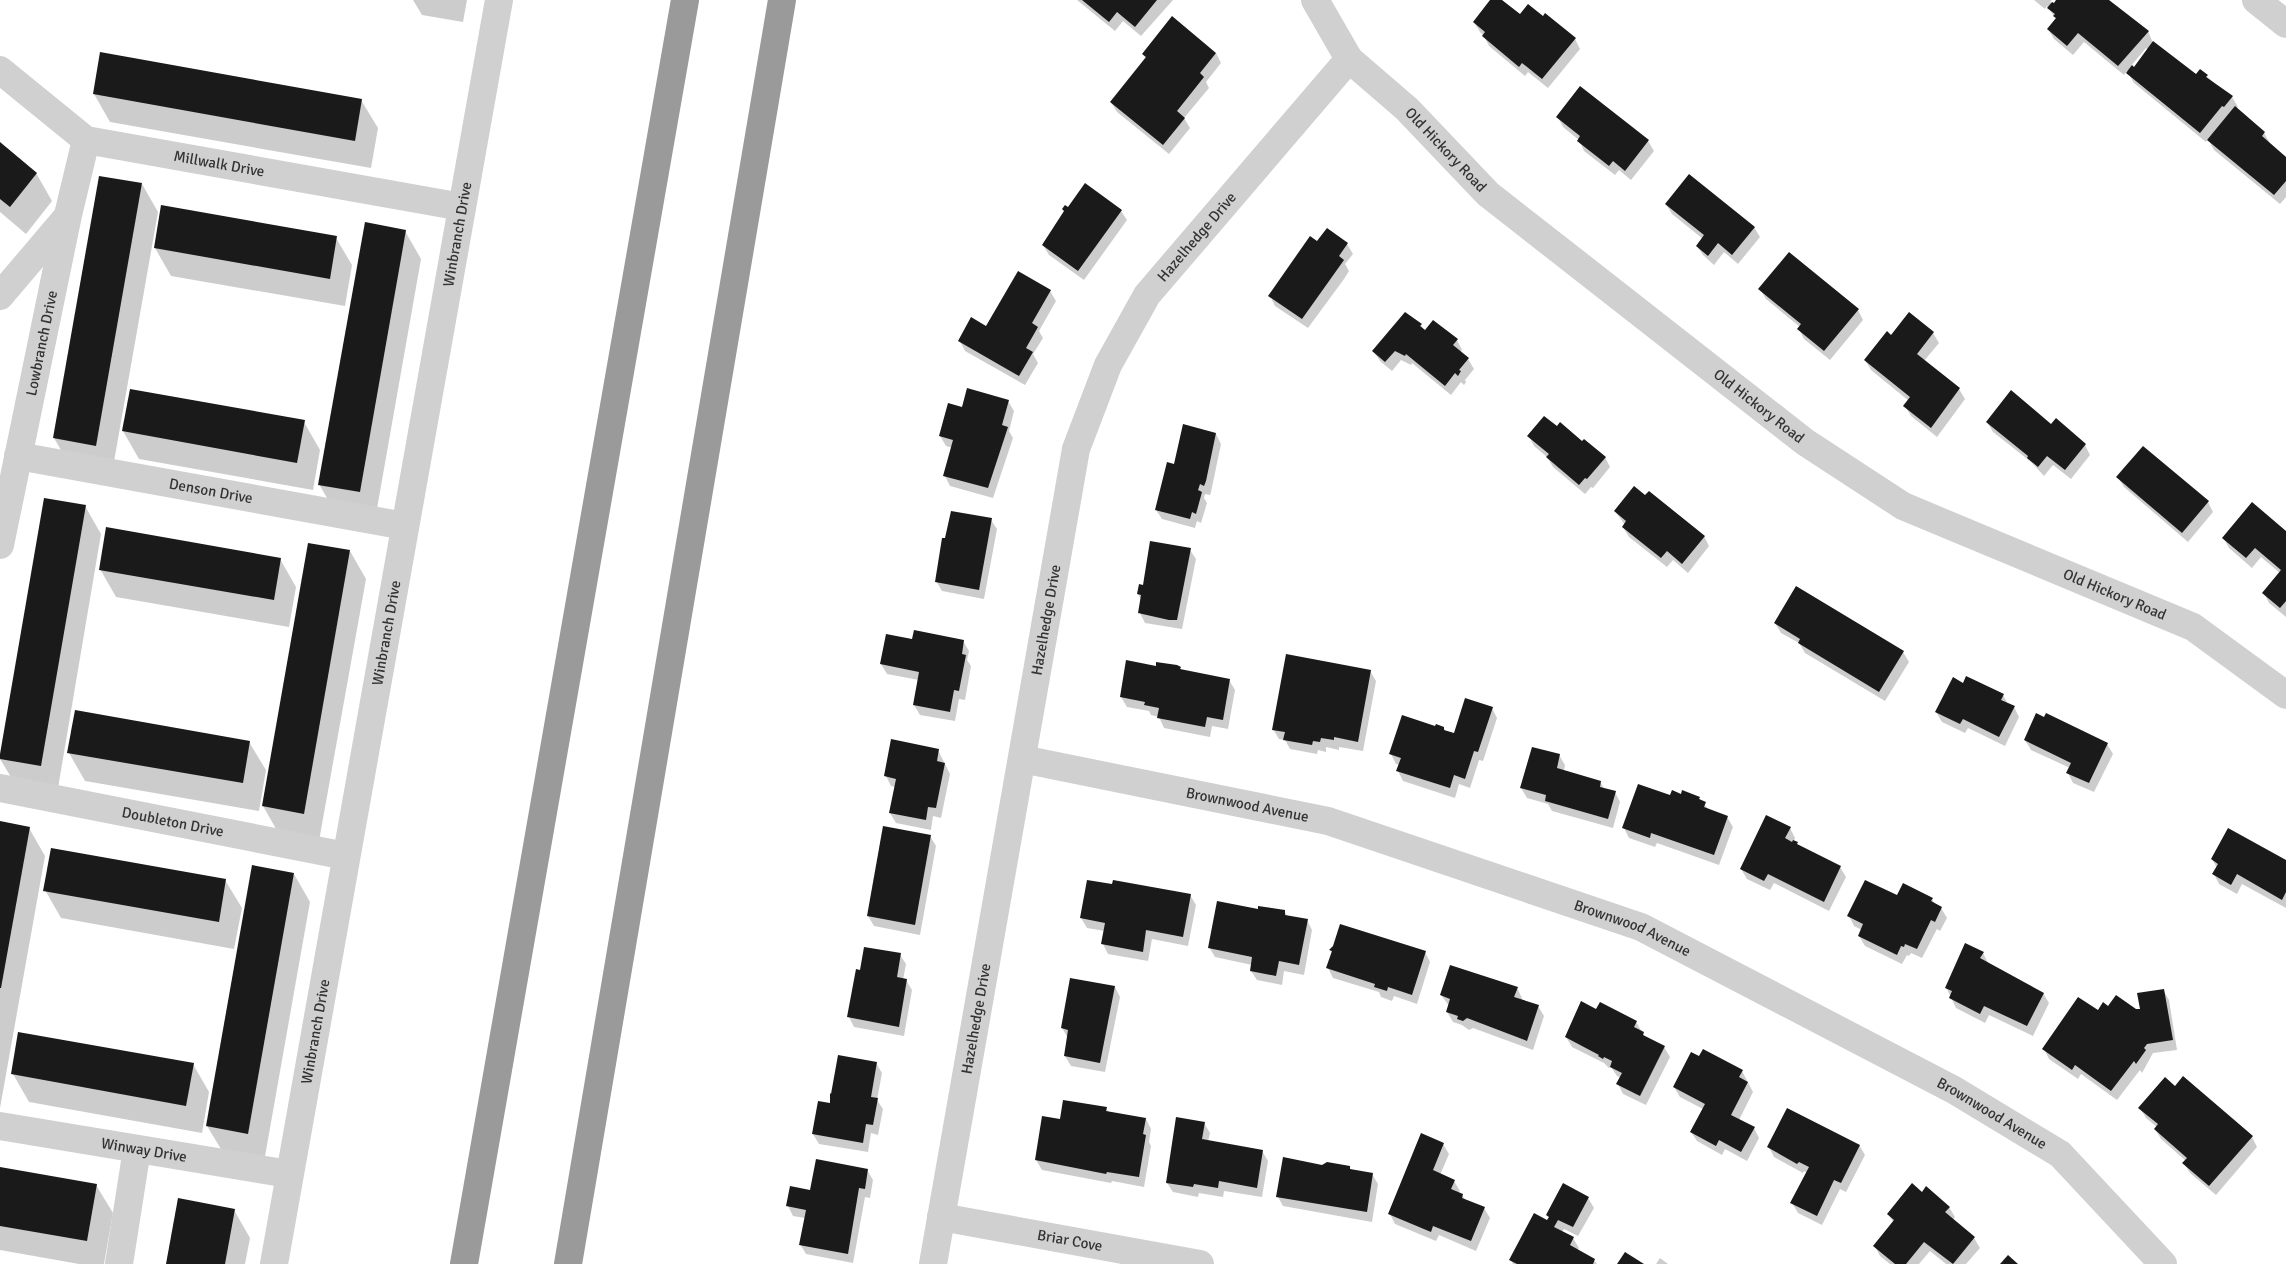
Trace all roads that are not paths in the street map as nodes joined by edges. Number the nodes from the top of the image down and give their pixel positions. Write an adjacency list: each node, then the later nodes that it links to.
1 (499, 0): 10 (street, Winbranch Drive)
2 (685, 0): 26 (highway)
3 (782, 0): 27 (highway)
4 (1315, 0): 7 (street, Old Hickory Road)
5 (2256, 0): 6 (street)
6 (2286, 24)
7 (1349, 59): 16 (street, Old Hickory Road); 17 (street, Hazelhedge Drive)
8 (0, 70): 9 (street, Millwalk Drive)
9 (86, 140): 10 (street, Millwalk Drive); 11 (street, Lowbranch Drive)
10 (462, 207): 14 (street, Winbranch Drive)
11 (68, 215): 12 (street); 13 (street, Lowbranch Drive)
12 (0, 296)
13 (18, 456): 14 (street, Denson Drive); 15 (street, Lowbranch Drive)
14 (405, 526): 19 (street, Winbranch Drive)
15 (0, 545)
16 (2286, 695)
17 (1022, 759): 23 (street, Hazelhedge Drive); 30 (street, Brownwood Avenue)
18 (0, 788): 19 (street, Doubleton Drive)
19 (346, 856): 22 (street, Winbranch Drive)
20 (0, 1126): 21 (street, Winway Drive)
21 (137, 1149): 22 (street, Winway Drive); 24 (street)
22 (290, 1174): 25 (street, Winbranch Drive)
23 (941, 1217): 28 (street, Hazelhedge Drive); 29 (street, Briar Cove)
24 (119, 1264)
25 (274, 1264)
26 (464, 1264)
27 (568, 1264)
28 (932, 1264)
29 (1200, 1264)
30 (2163, 1264)

